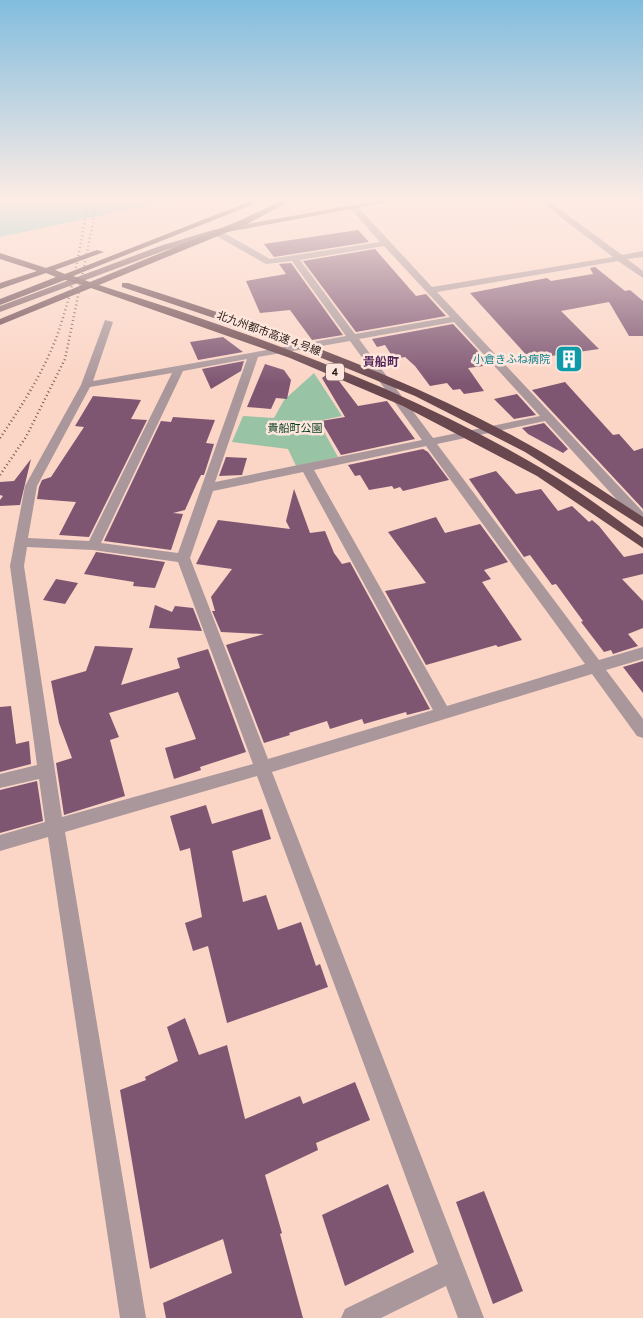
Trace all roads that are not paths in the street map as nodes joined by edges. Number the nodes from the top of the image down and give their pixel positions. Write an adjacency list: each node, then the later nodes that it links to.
1 (14, 261): 34 (highway, 北九州都市高速４号線 / 4)
2 (46, 261): 32 (highway, 北九州都市高速４号線 / 4)
3 (74, 261): 15 (highway)
4 (79, 261): 17 (highway)
5 (106, 261): 18 (highway)
6 (131, 261): 19 (highway)
7 (131, 261): 19 (main road)
8 (152, 261): 13 (highway)
9 (296, 261): 24 (street)
10 (402, 261): 16 (street)
11 (605, 261): 16 (street)
12 (623, 261): 14 (street)
13 (141, 265): 21 (highway); 23 (highway)
14 (643, 275)
15 (0, 286)
16 (430, 290): 20 (street)
17 (0, 292)
18 (0, 302)
19 (0, 311)
20 (456, 319): 24 (street); 28 (street)
21 (0, 322)
22 (108, 322): 27 (street)
23 (0, 329)
24 (353, 338): 25 (street); 29 (street)
25 (254, 354): 26 (street); 31 (street)
26 (179, 369): 27 (street); 35 (street)
27 (86, 384): 33 (street)
28 (549, 417): 29 (street); 32 (street)
29 (431, 442): 30 (street); 38 (street)
30 (307, 468): 31 (street); 39 (street)
31 (207, 488): 36 (street)
32 (643, 522)
33 (21, 542): 35 (street); 42 (street)
34 (643, 544)
35 (93, 546): 36 (street)
36 (183, 558): 41 (street)
37 (643, 653): 38 (street)
38 (597, 666): 39 (street); 40 (street)
39 (443, 713): 41 (street)
40 (643, 731)
41 (262, 768): 44 (street); 46 (street)
42 (46, 770): 43 (street); 44 (street)
43 (0, 781)
44 (56, 826): 45 (street); 47 (street)
45 (0, 843)
46 (454, 1269): 48 (street); 49 (street)
47 (133, 1318)
48 (354, 1318)
49 (471, 1318)

